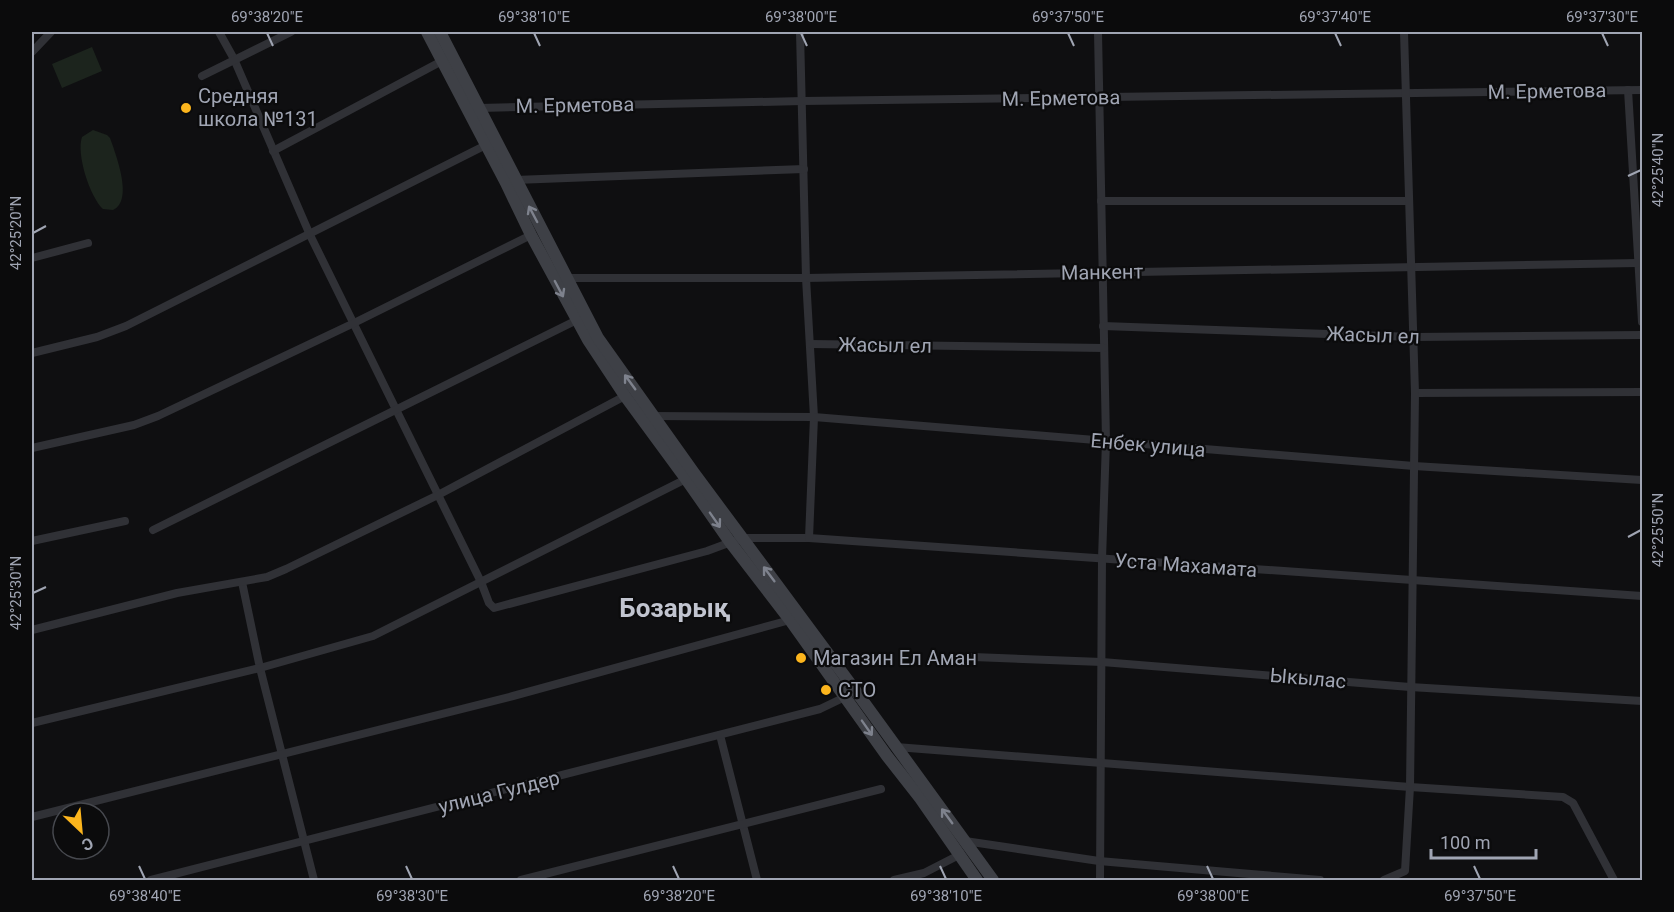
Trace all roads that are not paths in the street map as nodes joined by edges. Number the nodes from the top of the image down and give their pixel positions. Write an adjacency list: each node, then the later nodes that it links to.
1 (51, 32): 9 (street)
2 (219, 32): 10 (street)
3 (291, 32): 10 (street)
4 (427, 32): 11 (main road)
5 (440, 32): 15 (main road)
6 (800, 32): 18 (street)
7 (1098, 32): 17 (street)
8 (1404, 32): 16 (street)
9 (32, 52)
10 (234, 59): 12 (street); 21 (street)
11 (442, 61): 15 (main road); 21 (street)
12 (202, 76)
13 (1628, 90): 14 (street, М. Ерметова); 16 (street, М. Ерметова); 30 (street)
14 (1642, 90)
15 (465, 91): 19 (main road); 20 (main road)
16 (1407, 93): 17 (street, М. Ерметова); 25 (street)
17 (1100, 97): 18 (street, М. Ерметова); 24 (street)
18 (803, 101): 19 (street, М. Ерметова); 22 (street)
19 (479, 108): 23 (main road)
20 (486, 145): 26 (street); 27 (main road)
21 (273, 151): 26 (street)
22 (804, 169): 23 (street); 34 (street)
23 (515, 180): 33 (main road, one-way to 23)
24 (1101, 201): 25 (street); 32 (street)
25 (1409, 201): 31 (street)
26 (310, 235): 37 (street); 43 (street)
27 (531, 235): 35 (main road, one-way to 35); 37 (street)
28 (88, 243): 29 (street)
29 (32, 258)
30 (1638, 262): 31 (street, Манкент); 36 (street)
31 (1411, 267): 32 (street, Манкент); 40 (street)
32 (1102, 272): 34 (street, Манкент); 38 (street)
33 (567, 278): 34 (street, Манкент); 35 (main road)
34 (806, 278): 41 (street)
35 (581, 318): 46 (main road); 47 (street); 48 (main road, one-way to 35)
36 (1642, 322)
37 (354, 323): 47 (street); 51 (street)
38 (1103, 326): 40 (street, Жасыл ел); 42 (street)
39 (1642, 335): 40 (street, Жасыл ел)
40 (1414, 337): 45 (street)
41 (810, 344): 42 (street, Жасыл ел); 49 (street)
42 (1104, 348): 50 (street)
43 (32, 353)
44 (1642, 392): 45 (street)
45 (1415, 393): 52 (street)
46 (625, 396): 53 (main road); 55 (street)
47 (396, 410): 55 (street); 57 (street)
48 (653, 416): 49 (street, Енбек улица); 59 (main road)
49 (814, 417): 50 (street, Енбек улица); 58 (street)
50 (1106, 441): 52 (street, Енбек улица); 61 (street)
51 (32, 448)
52 (1414, 466): 54 (street, Енбек улица); 62 (street)
53 (686, 479): 59 (main road, one-way to 59); 64 (street)
54 (1642, 480)
55 (438, 495): 63 (street); 64 (street)
56 (125, 521): 60 (street)
57 (153, 530)
58 (809, 538): 59 (street, Уста Махамата); 61 (street, Уста Махамата)
59 (736, 540): 64 (street); 66 (main road); 76 (main road, one-way to 59)
60 (32, 541)
61 (1102, 559): 62 (street, Уста Махамата); 69 (street)
62 (1414, 580): 65 (street, Уста Махамата); 71 (street)
63 (242, 582): 67 (street); 70 (street)
64 (481, 582): 70 (street)
65 (1642, 596)
66 (790, 620): 72 (main road); 77 (street)
67 (32, 630)
68 (973, 657): 69 (street, Ыкылас)
69 (1102, 662): 71 (street, Ыкылас); 78 (street)
70 (260, 668): 74 (street); 77 (street)
71 (1410, 687): 73 (street, Ыкылас); 79 (street)
72 (845, 697): 75 (street, улица Гулдер); 85 (main road, one-way to 85)
73 (1642, 701)
74 (32, 723)
75 (720, 735): 82 (street); 84 (street, улица Гулдер)
76 (896, 747): 78 (street); 83 (main road, one-way to 76)
77 (283, 753): 81 (street); 84 (street)
78 (1101, 764): 79 (street); 86 (street)
79 (1410, 787): 96 (street); 97 (street)
80 (880, 789): 82 (street)
81 (32, 817)
82 (743, 824): 89 (street); 90 (street)
83 (965, 841): 86 (street); 93 (main road)
84 (304, 842): 87 (street, улица Гулдер); 88 (street)
85 (961, 855): 91 (street); 92 (main road)
86 (1099, 861): 94 (street); 95 (street)
87 (151, 880)
88 (314, 880)
89 (521, 880)
90 (757, 880)
91 (894, 880)
92 (977, 880)
93 (993, 880)
94 (1100, 880)
95 (1320, 880)
96 (1384, 880)
97 (1614, 880)

